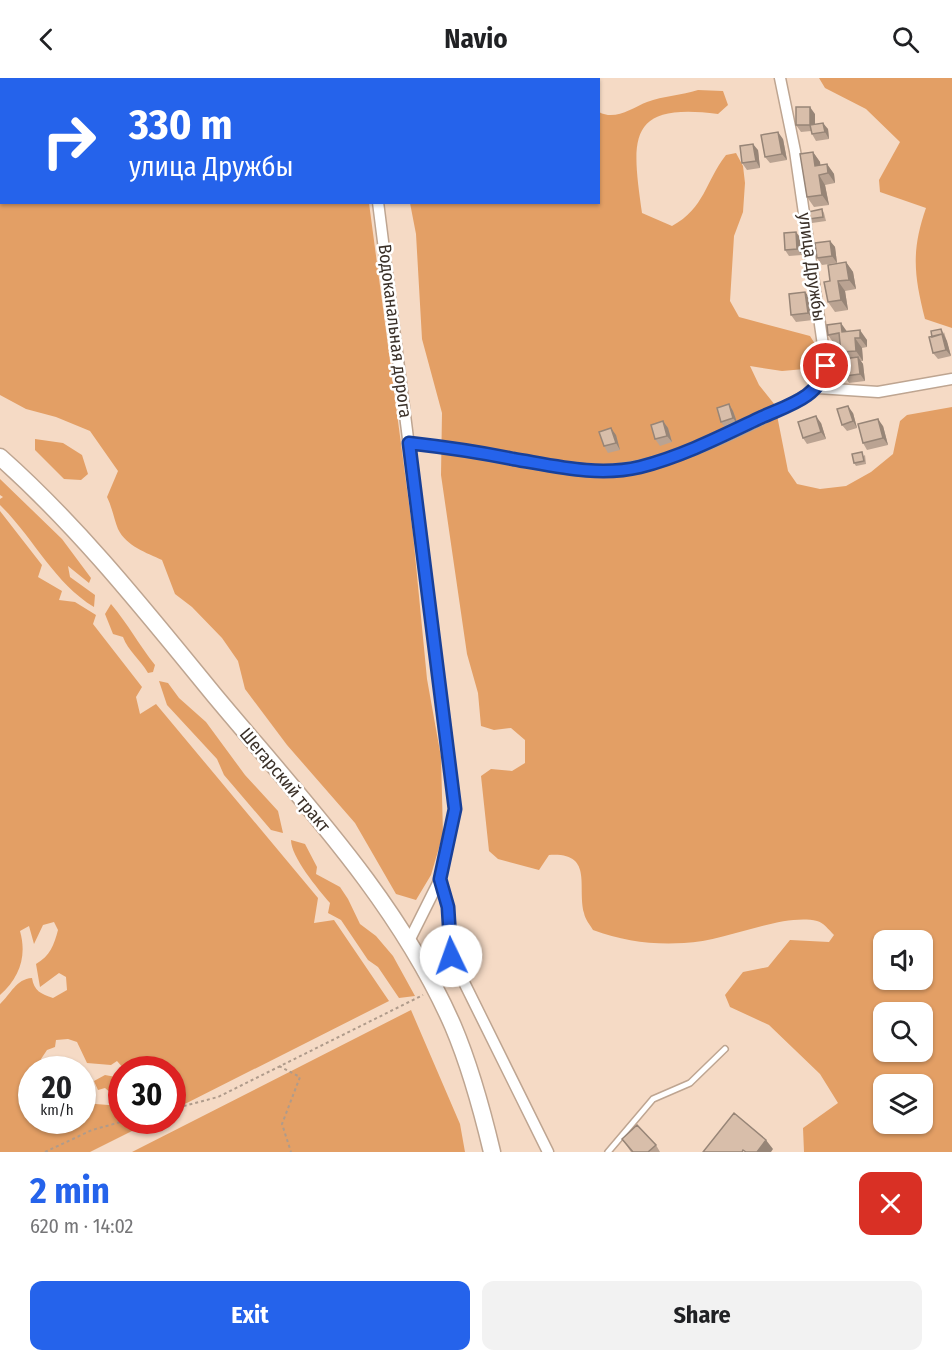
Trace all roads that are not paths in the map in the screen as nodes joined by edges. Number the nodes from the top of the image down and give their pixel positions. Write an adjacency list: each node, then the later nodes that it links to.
1 (780, 78): 4 (street, улица Дружбы)
2 (378, 204): 5 (street, Водоканальная дорога)
3 (952, 379): 4 (street)
4 (818, 388): 5 (street)
5 (409, 443): 7 (street, Водоканальная дорога)
6 (0, 457): 8 (main road, Шегарский тракт)
7 (440, 879): 8 (street); 11 (street, Водоканальная дорога)
8 (408, 943): 10 (main road, Шегарский тракт)
9 (725, 1049): 12 (lane)
10 (492, 1152)
11 (548, 1152)
12 (608, 1152)

